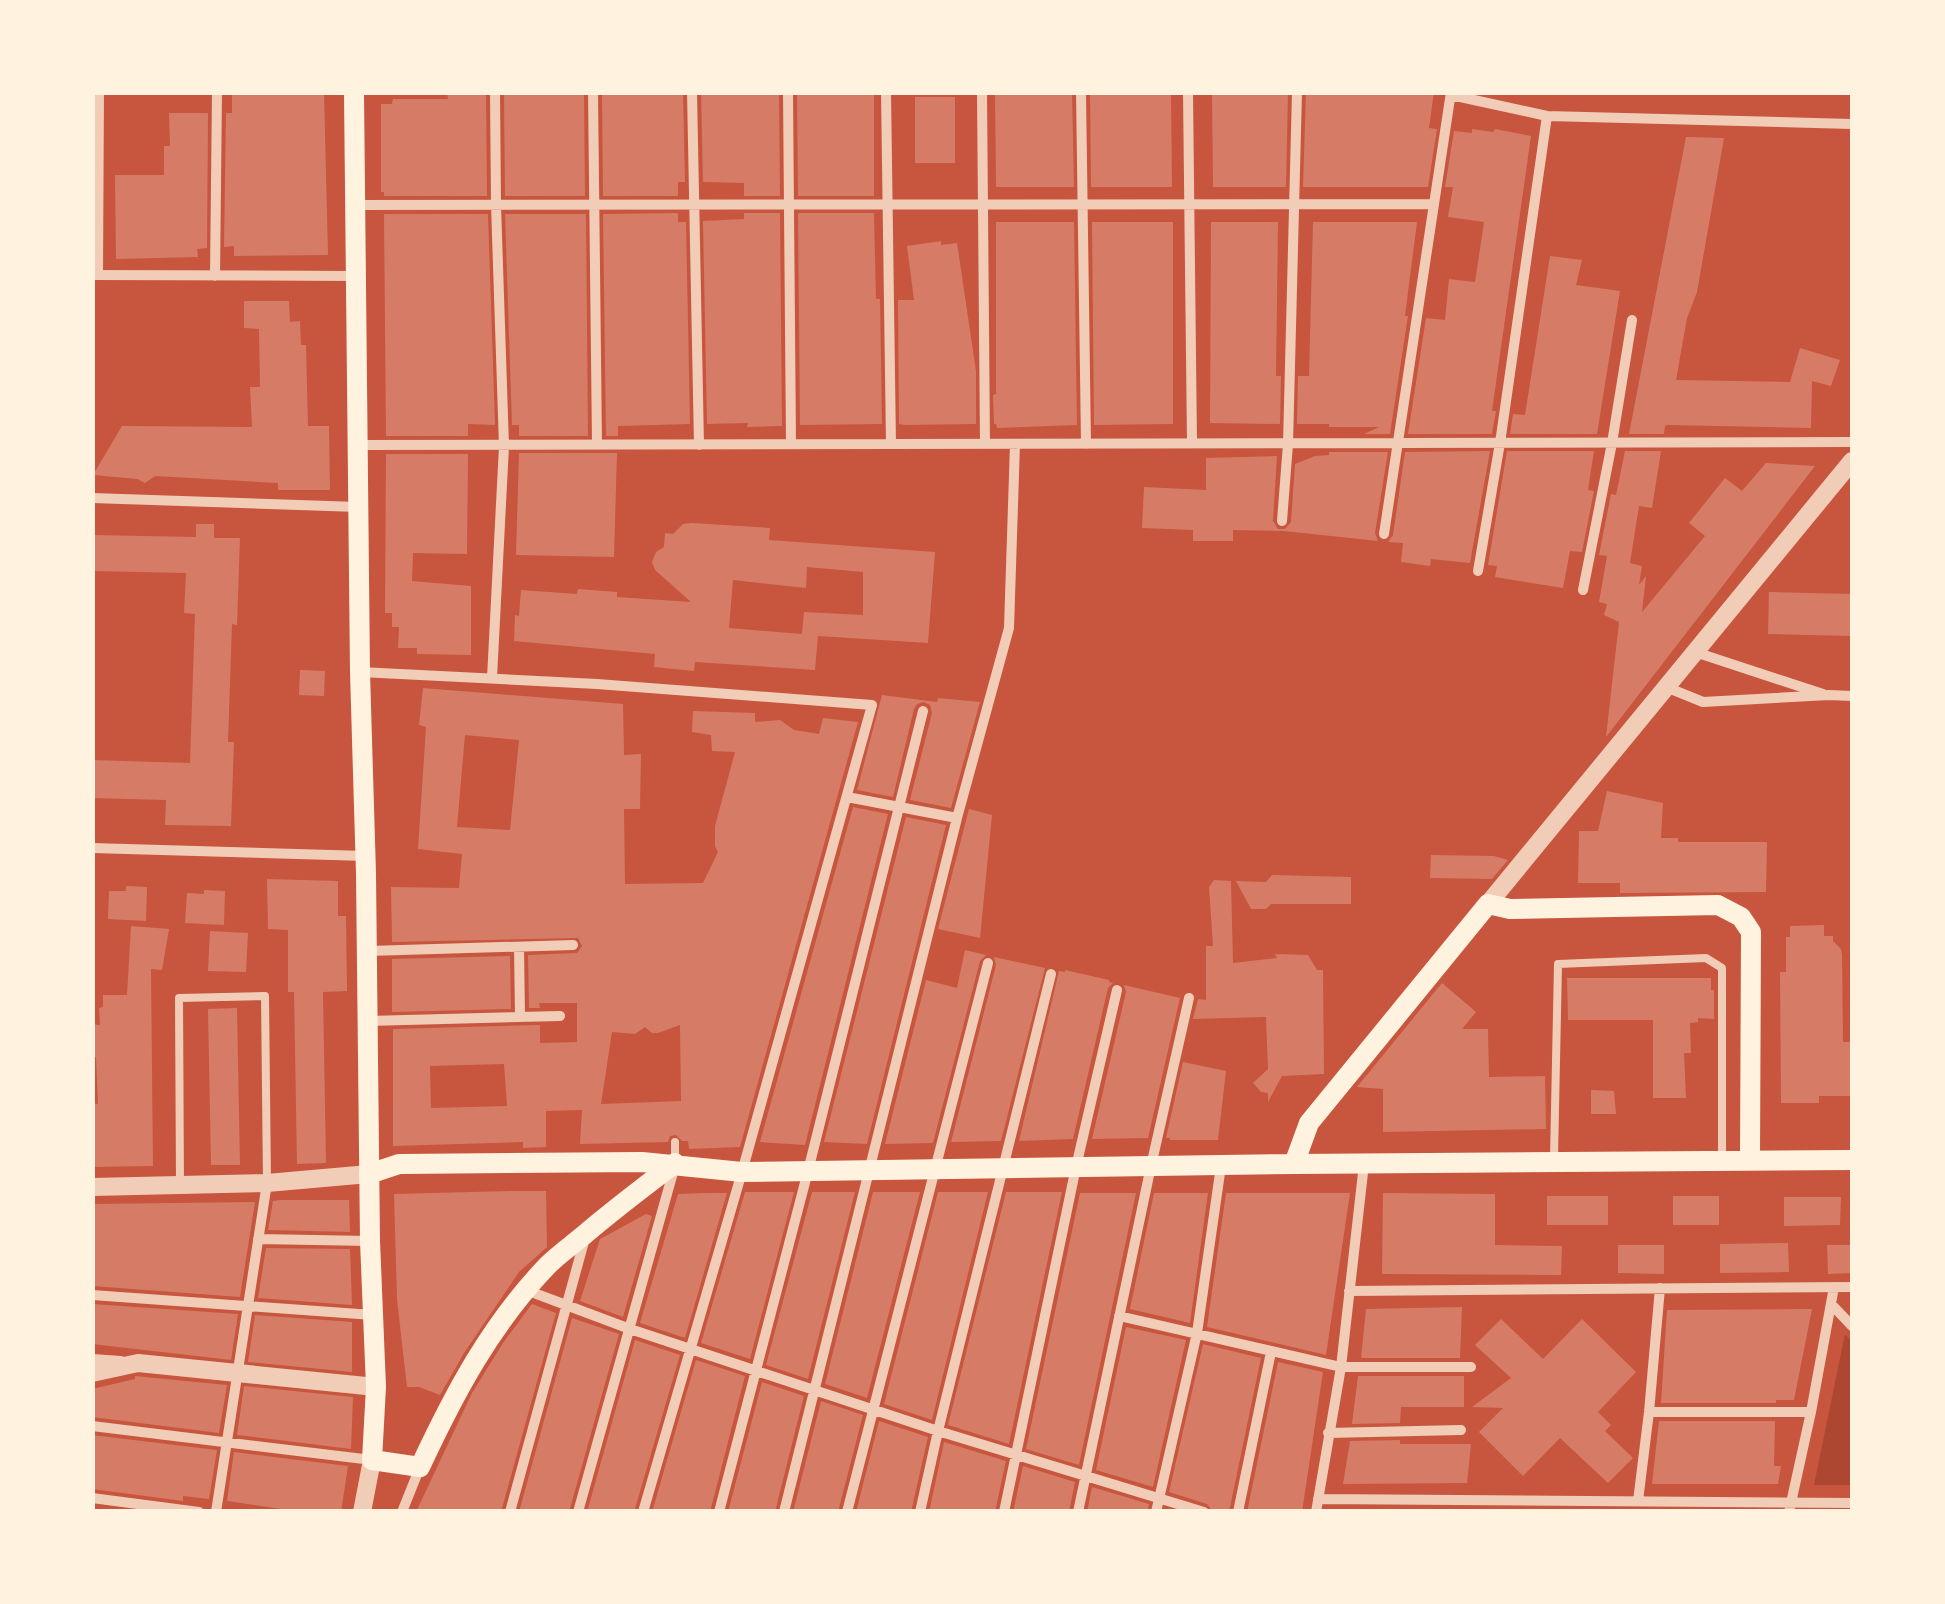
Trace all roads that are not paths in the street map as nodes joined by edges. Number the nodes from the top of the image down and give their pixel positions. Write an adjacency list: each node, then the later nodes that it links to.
1 (100, 92): 27 (street)
2 (217, 92): 28 (street)
3 (354, 92): 26 (main road)
4 (495, 92): 16 (street)
5 (593, 92): 17 (street)
6 (692, 92): 18 (street)
7 (788, 92): 19 (street)
8 (886, 92): 20 (street)
9 (982, 92): 21 (street)
10 (1081, 92): 22 (street)
11 (1188, 92): 23 (street)
12 (1297, 92): 24 (street)
13 (1451, 94): 14 (street); 25 (street)
14 (1548, 116): 15 (street); 33 (street)
15 (1852, 124)
16 (496, 204): 17 (street); 26 (street); 45 (street)
17 (594, 204): 18 (street); 35 (street)
18 (694, 204): 19 (street); 36 (street)
19 (789, 204): 20 (street); 37 (street)
20 (886, 204): 21 (street); 38 (street)
21 (982, 204): 22 (street); 39 (street)
22 (1082, 204): 23 (street); 41 (street)
23 (1189, 204): 24 (street); 42 (street)
24 (1294, 204): 25 (street); 43 (street)
25 (1434, 204): 32 (street)
26 (355, 205): 29 (main road)
27 (95, 275): 28 (street)
28 (215, 276): 29 (street)
29 (356, 276): 44 (main road)
30 (1632, 320): 34 (street)
31 (1852, 442): 34 (street)
32 (1398, 443): 33 (street); 43 (street); 50 (street)
33 (1500, 443): 34 (street); 51 (street)
34 (1612, 443): 52 (street)
35 (596, 444): 36 (street); 45 (street)
36 (699, 444): 37 (street)
37 (792, 444): 38 (street)
38 (891, 444): 39 (street)
39 (984, 444): 40 (street)
40 (1016, 444): 41 (street); 62 (street)
41 (1086, 444): 42 (street)
42 (1192, 444): 43 (street)
43 (1288, 444): 49 (street)
44 (358, 445): 45 (street); 48 (main road)
45 (504, 446): 55 (street)
46 (1852, 461): 53 (street)
47 (92, 498): 48 (street)
48 (358, 507): 54 (main road)
49 (1282, 521)
50 (1384, 534)
51 (1478, 570)
52 (1583, 590)
53 (1695, 652): 56 (street); 57 (street)
54 (360, 672): 55 (street); 64 (main road)
55 (492, 678): 60 (street)
56 (1666, 687): 57 (street); 65 (street)
57 (1829, 696): 58 (street)
58 (1852, 696)
59 (922, 711): 61 (street)
60 (846, 797): 61 (street); 91 (street)
61 (899, 807): 62 (street); 90 (street)
62 (957, 818): 88 (street)
63 (92, 848): 64 (street)
64 (366, 856): 68 (main road)
65 (1488, 904): 78 (main road); 82 (main road)
66 (573, 945): 67 (street)
67 (519, 947): 68 (street); 74 (street)
68 (367, 950): 75 (main road)
69 (988, 963): 89 (street)
70 (1050, 974): 87 (street)
71 (1117, 990): 86 (street)
72 (1189, 998): 85 (street)
73 (560, 1016): 74 (street)
74 (520, 1018): 75 (street)
75 (367, 1021): 92 (main road)
76 (675, 1142): 81 (lane)
77 (1722, 1160): 78 (main road); 80 (main road); 80 (lane)
78 (1750, 1160): 79 (main road)
79 (1852, 1160)
80 (1554, 1162): 83 (main road)
81 (675, 1164): 91 (main road); 92 (main road); 96 (main road); 111 (street)
82 (1294, 1164): 83 (main road); 84 (main road)
83 (1364, 1164): 103 (street)
84 (1221, 1165): 85 (main road); 112 (street)
85 (1151, 1166): 86 (main road); 109 (street)
86 (1076, 1167): 87 (main road); 132 (street)
87 (1004, 1168): 89 (main road); 128 (street)
88 (869, 1170): 89 (main road); 90 (main road); 123 (street)
89 (933, 1170): 124 (street)
90 (808, 1171): 91 (main road); 119 (street)
91 (742, 1172): 113 (street)
92 (370, 1174): 93 (street); 98 (main road)
93 (267, 1183): 94 (street); 94 (lane); 97 (street)
94 (180, 1185): 95 (street)
95 (92, 1187)
96 (586, 1233): 102 (main road); 107 (street)
97 (258, 1240): 98 (street); 106 (street)
98 (370, 1241): 108 (main road)
99 (1834, 1287): 100 (street); 101 (street); 105 (street)
100 (1852, 1287)
101 (1660, 1288): 103 (street); 125 (street)
102 (525, 1290): 107 (street); 134 (main road)
103 (1349, 1291): 117 (street)
104 (92, 1295): 106 (street)
105 (1832, 1305): 110 (street); 126 (street)
106 (248, 1306): 108 (street); 120 (street)
107 (566, 1306): 111 (street); 148 (street)
108 (373, 1315): 122 (main road)
109 (1119, 1316): 112 (street); 135 (street)
110 (1852, 1326)
111 (630, 1329): 113 (street); 149 (street)
112 (1197, 1332): 114 (street); 139 (street)
113 (691, 1348): 119 (street); 150 (street)
114 (1271, 1352): 117 (street); 158 (street)
115 (92, 1359): 116 (street)
116 (138, 1362): 120 (street); 121 (street)
117 (1341, 1367): 118 (street); 130 (street)
118 (1471, 1368)
119 (756, 1370): 123 (street); 151 (street)
120 (238, 1371): 122 (street); 131 (street)
121 (92, 1373)
122 (376, 1387): 133 (main road)
123 (814, 1388): 124 (street); 152 (street)
124 (873, 1408): 128 (street); 153 (street)
125 (1649, 1412): 126 (street); 137 (street)
126 (1811, 1412): 143 (street)
127 (92, 1426): 131 (street)
128 (938, 1430): 132 (street); 154 (street)
129 (1461, 1430): 130 (street)
130 (1328, 1433): 140 (street)
131 (227, 1443): 133 (street); 145 (street)
132 (1017, 1453): 135 (street); 155 (street)
133 (372, 1460): 134 (main road); 146 (street)
134 (420, 1467): 147 (street)
135 (1086, 1475): 139 (street); 156 (street)
136 (92, 1498): 144 (street)
137 (1638, 1502): 141 (street); 142 (street)
138 (1852, 1502): 143 (street)
139 (1158, 1505): 157 (street)
140 (1317, 1505): 141 (street)
141 (1408, 1506)
142 (1691, 1507): 143 (street)
143 (1790, 1507)
144 (199, 1512)
145 (216, 1512)
146 (362, 1512)
147 (402, 1512)
148 (510, 1512)
149 (578, 1512)
150 (643, 1512)
151 (719, 1512)
152 (784, 1512)
153 (846, 1512)
154 (920, 1512)
155 (1004, 1512)
156 (1078, 1512)
157 (1204, 1512)
158 (1238, 1512)

